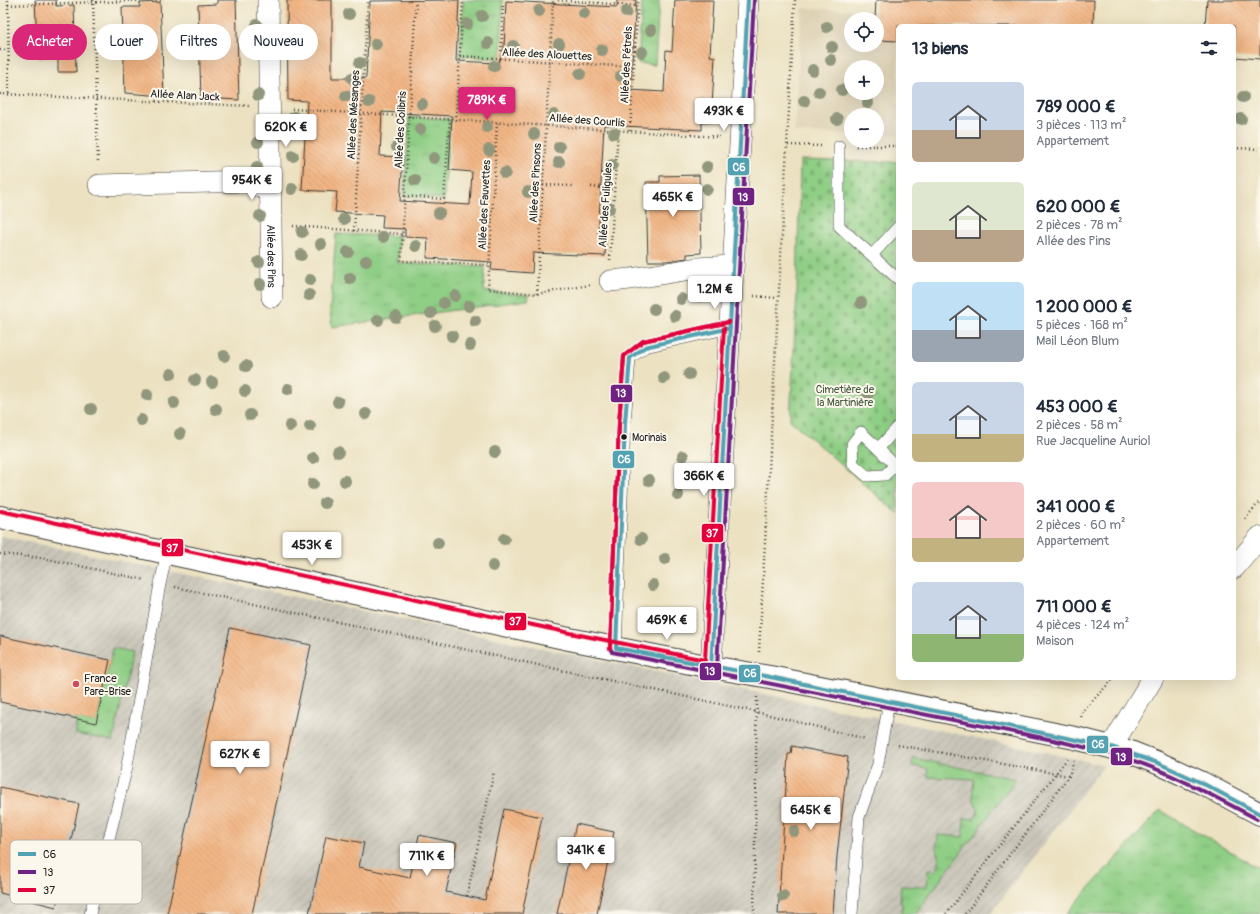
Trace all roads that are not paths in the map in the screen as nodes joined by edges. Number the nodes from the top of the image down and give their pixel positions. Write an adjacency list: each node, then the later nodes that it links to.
1 (268, 0): 5 (street, Allée des Pins)
2 (748, 0): 8 (street)
3 (840, 146): 7 (lane)
4 (99, 185): 5 (street)
5 (270, 192): 11 (street, Allée des Pins)
6 (896, 229): 7 (lane)
7 (872, 255): 9 (lane)
8 (733, 266): 10 (street); 12 (street)
9 (896, 277)
10 (610, 281)
11 (272, 297)
12 (730, 328): 20 (lane); 21 (street)
13 (896, 430): 14 (lane)
14 (878, 449): 15 (lane); 15 (lane)
15 (896, 467)
16 (0, 517): 18 (street)
17 (1260, 537): 19 (street)
18 (167, 553): 20 (street); 26 (lane)
19 (1236, 566)
20 (616, 648): 21 (street)
21 (711, 667): 23 (street)
22 (1152, 680): 24 (street)
23 (889, 702): 24 (street); 29 (lane)
24 (1111, 747): 25 (street)
25 (1260, 814)
26 (109, 840)
27 (93, 904): 28 (lane)
28 (90, 914)
29 (852, 914)

